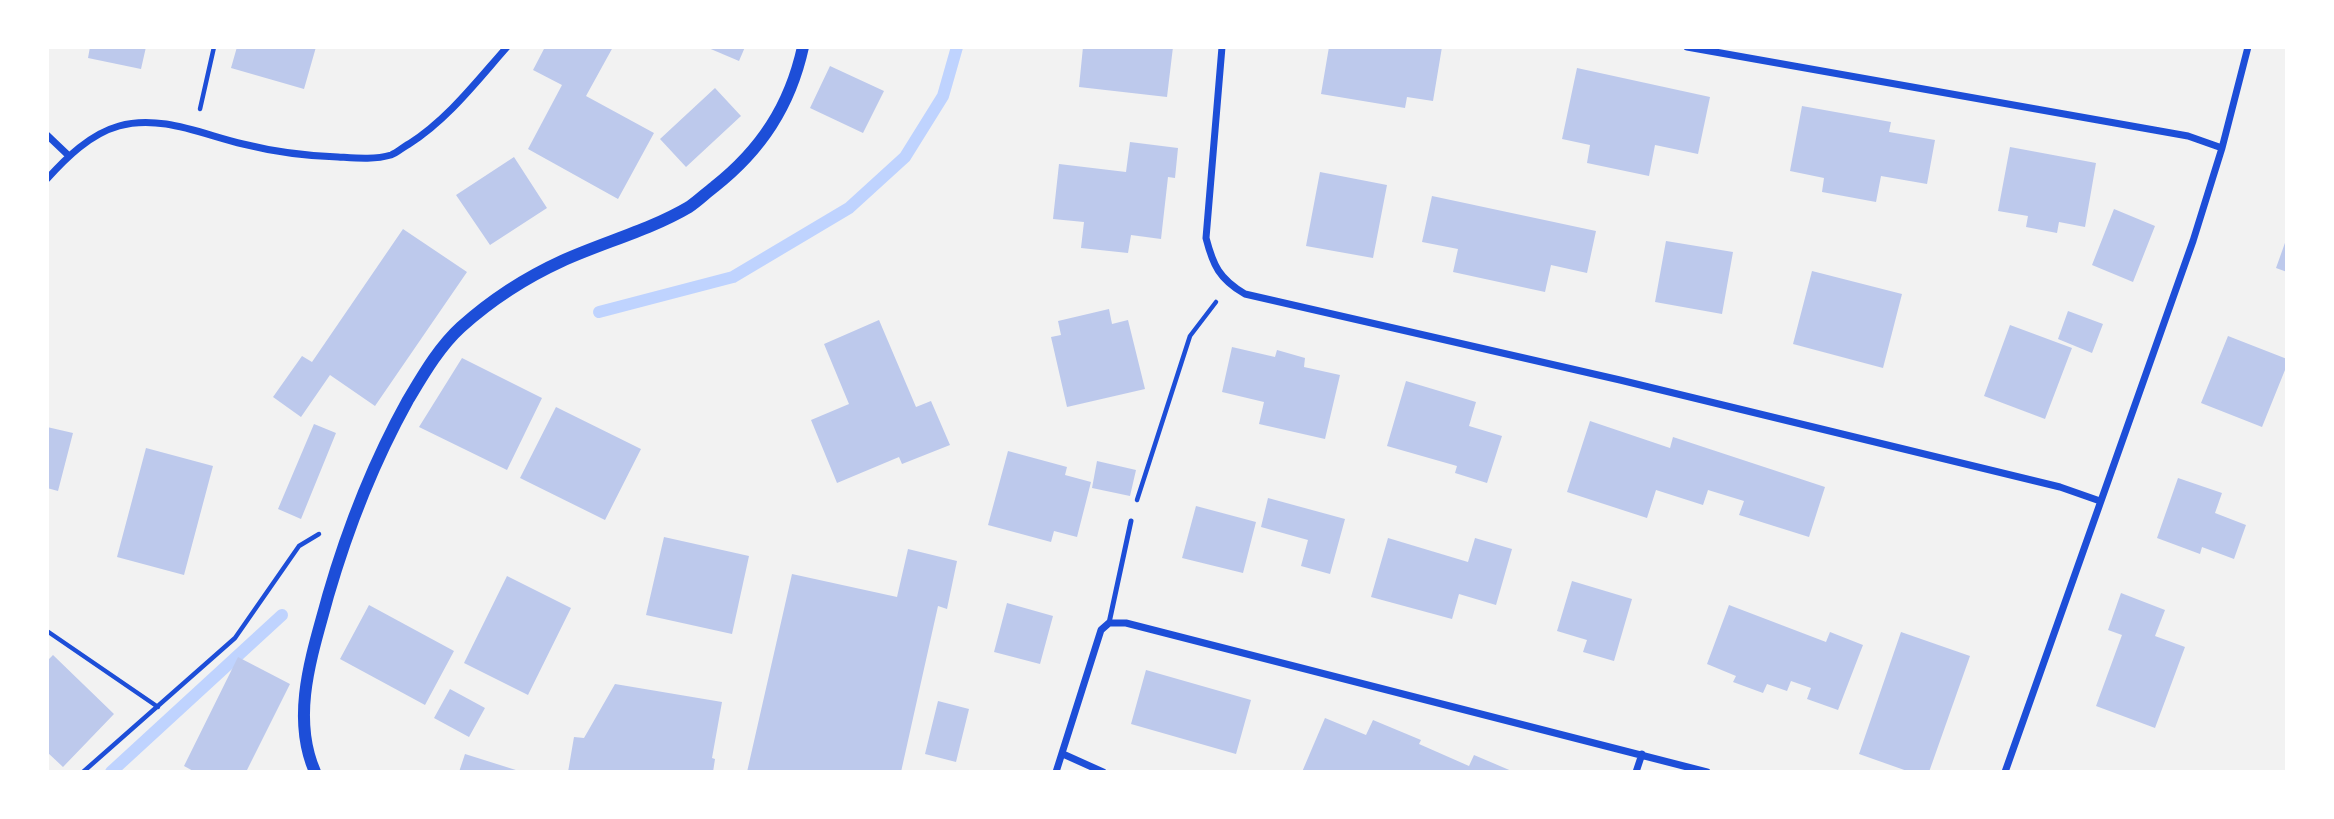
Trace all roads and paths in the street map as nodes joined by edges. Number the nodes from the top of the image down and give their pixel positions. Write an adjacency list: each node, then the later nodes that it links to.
1 (214, 47): 7 (path)
2 (507, 47): 7 (street)
3 (803, 47): 14 (street)
4 (1222, 47): 12 (street)
5 (1687, 47): 9 (street)
6 (2248, 47): 9 (street)
7 (195, 130): 10 (street)
8 (47, 135): 10 (street)
9 (2222, 148): 13 (street)
10 (69, 156): 11 (street)
11 (47, 179)
12 (1229, 285): 13 (street); 15 (path)
13 (2100, 501): 27 (street)
14 (354, 513): 18 (path); 22 (street)
15 (1131, 521): 16 (lane)
16 (1109, 623): 19 (street); 20 (street)
17 (47, 631): 18 (path)
18 (158, 707): 21 (path)
19 (1063, 754): 23 (street); 24 (street)
20 (1642, 754): 25 (street); 26 (street)
21 (83, 772)
22 (315, 772)
23 (1056, 772)
24 (1103, 772)
25 (1636, 772)
26 (1707, 772)
27 (2006, 772)

